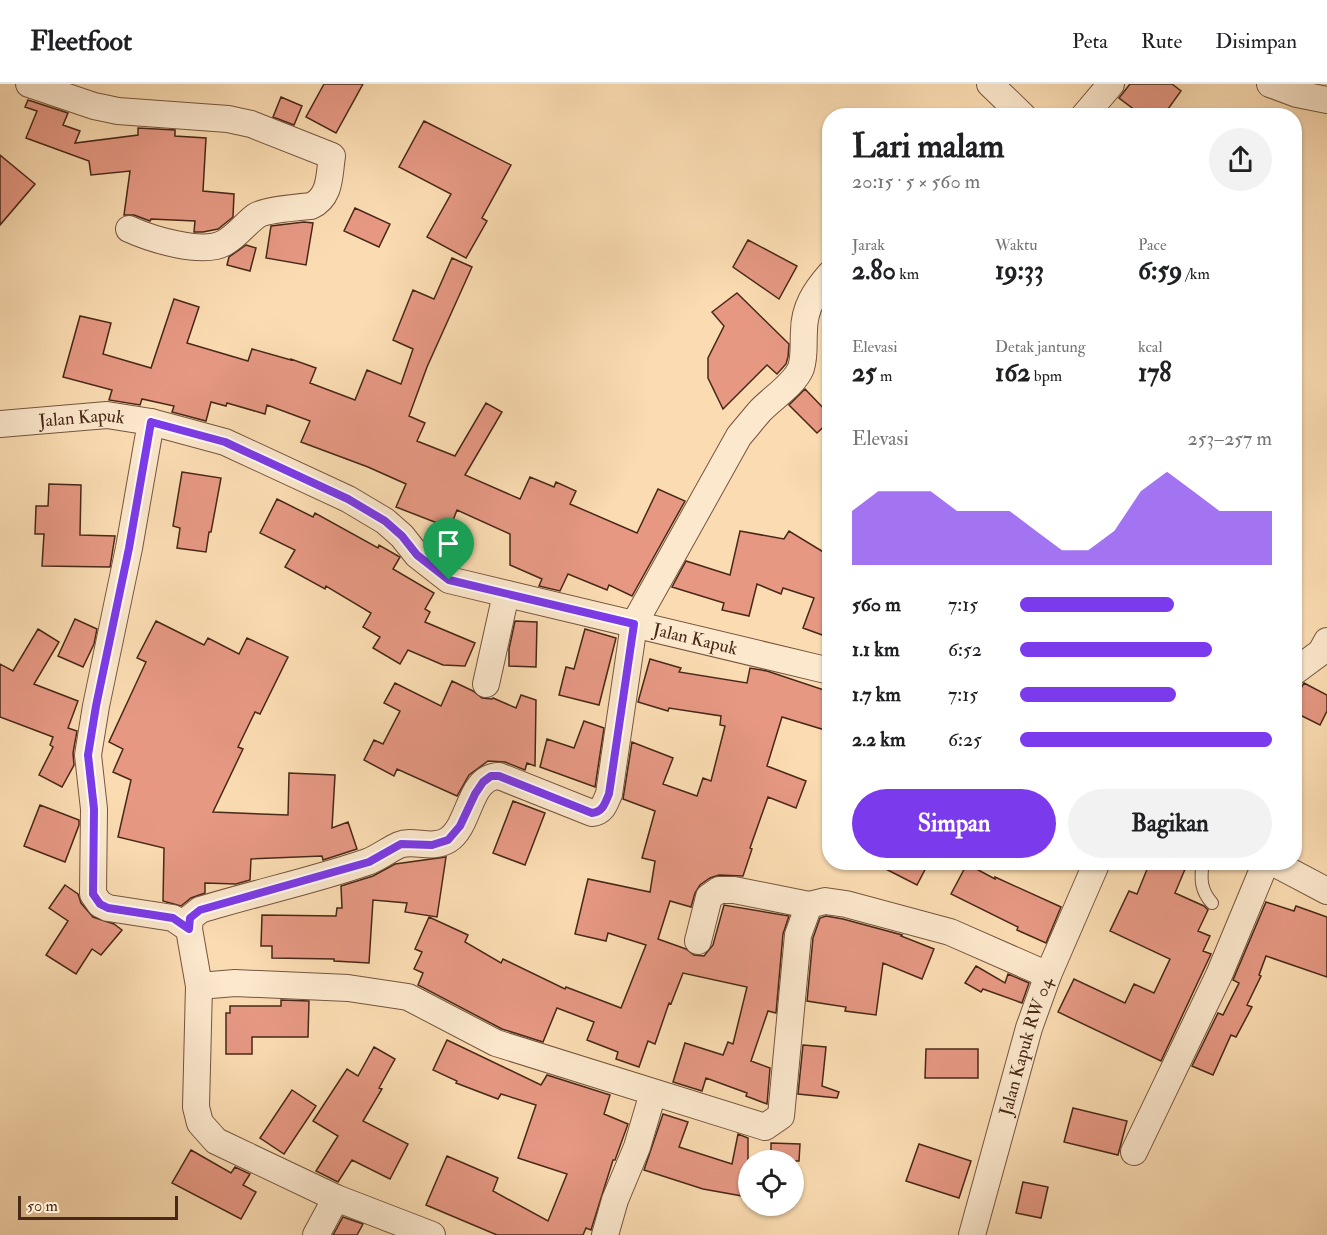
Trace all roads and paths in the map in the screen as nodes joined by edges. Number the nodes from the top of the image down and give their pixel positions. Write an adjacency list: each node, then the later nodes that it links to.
1 (29, 84): 8 (street)
2 (990, 84): 6 (street)
3 (1111, 84): 7 (street)
4 (1270, 84): 5 (street)
5 (1327, 100)
6 (1015, 108)
7 (1091, 108)
8 (129, 229)
9 (822, 283): 13 (street)
10 (151, 422): 11 (street, Jalan Kapuk); 12 (street, Jalan Kapuk); 25 (street)
11 (0, 424)
12 (506, 594): 13 (street, Jalan Kapuk); 17 (street)
13 (634, 624): 16 (street, Jalan Kapuk); 25 (street)
14 (1327, 641): 15 (street)
15 (1302, 666)
16 (822, 669)
17 (486, 684)
18 (1094, 870): 27 (street, Jalan Kapuk RW 04)
19 (1202, 870): 23 (lane)
20 (1263, 870): 30 (street)
21 (1287, 870): 22 (street)
22 (1327, 891)
23 (1212, 903)
24 (809, 905): 26 (street); 27 (street); 29 (street)
25 (189, 929): 28 (street)
26 (698, 941)
27 (1048, 975): 35 (street, Jalan Kapuk RW 04)
28 (199, 986): 29 (street); 31 (street)
29 (653, 1093): 34 (street)
30 (1134, 1152)
31 (336, 1198): 32 (street); 33 (street)
32 (316, 1235)
33 (432, 1235)
34 (605, 1235)
35 (972, 1235)

